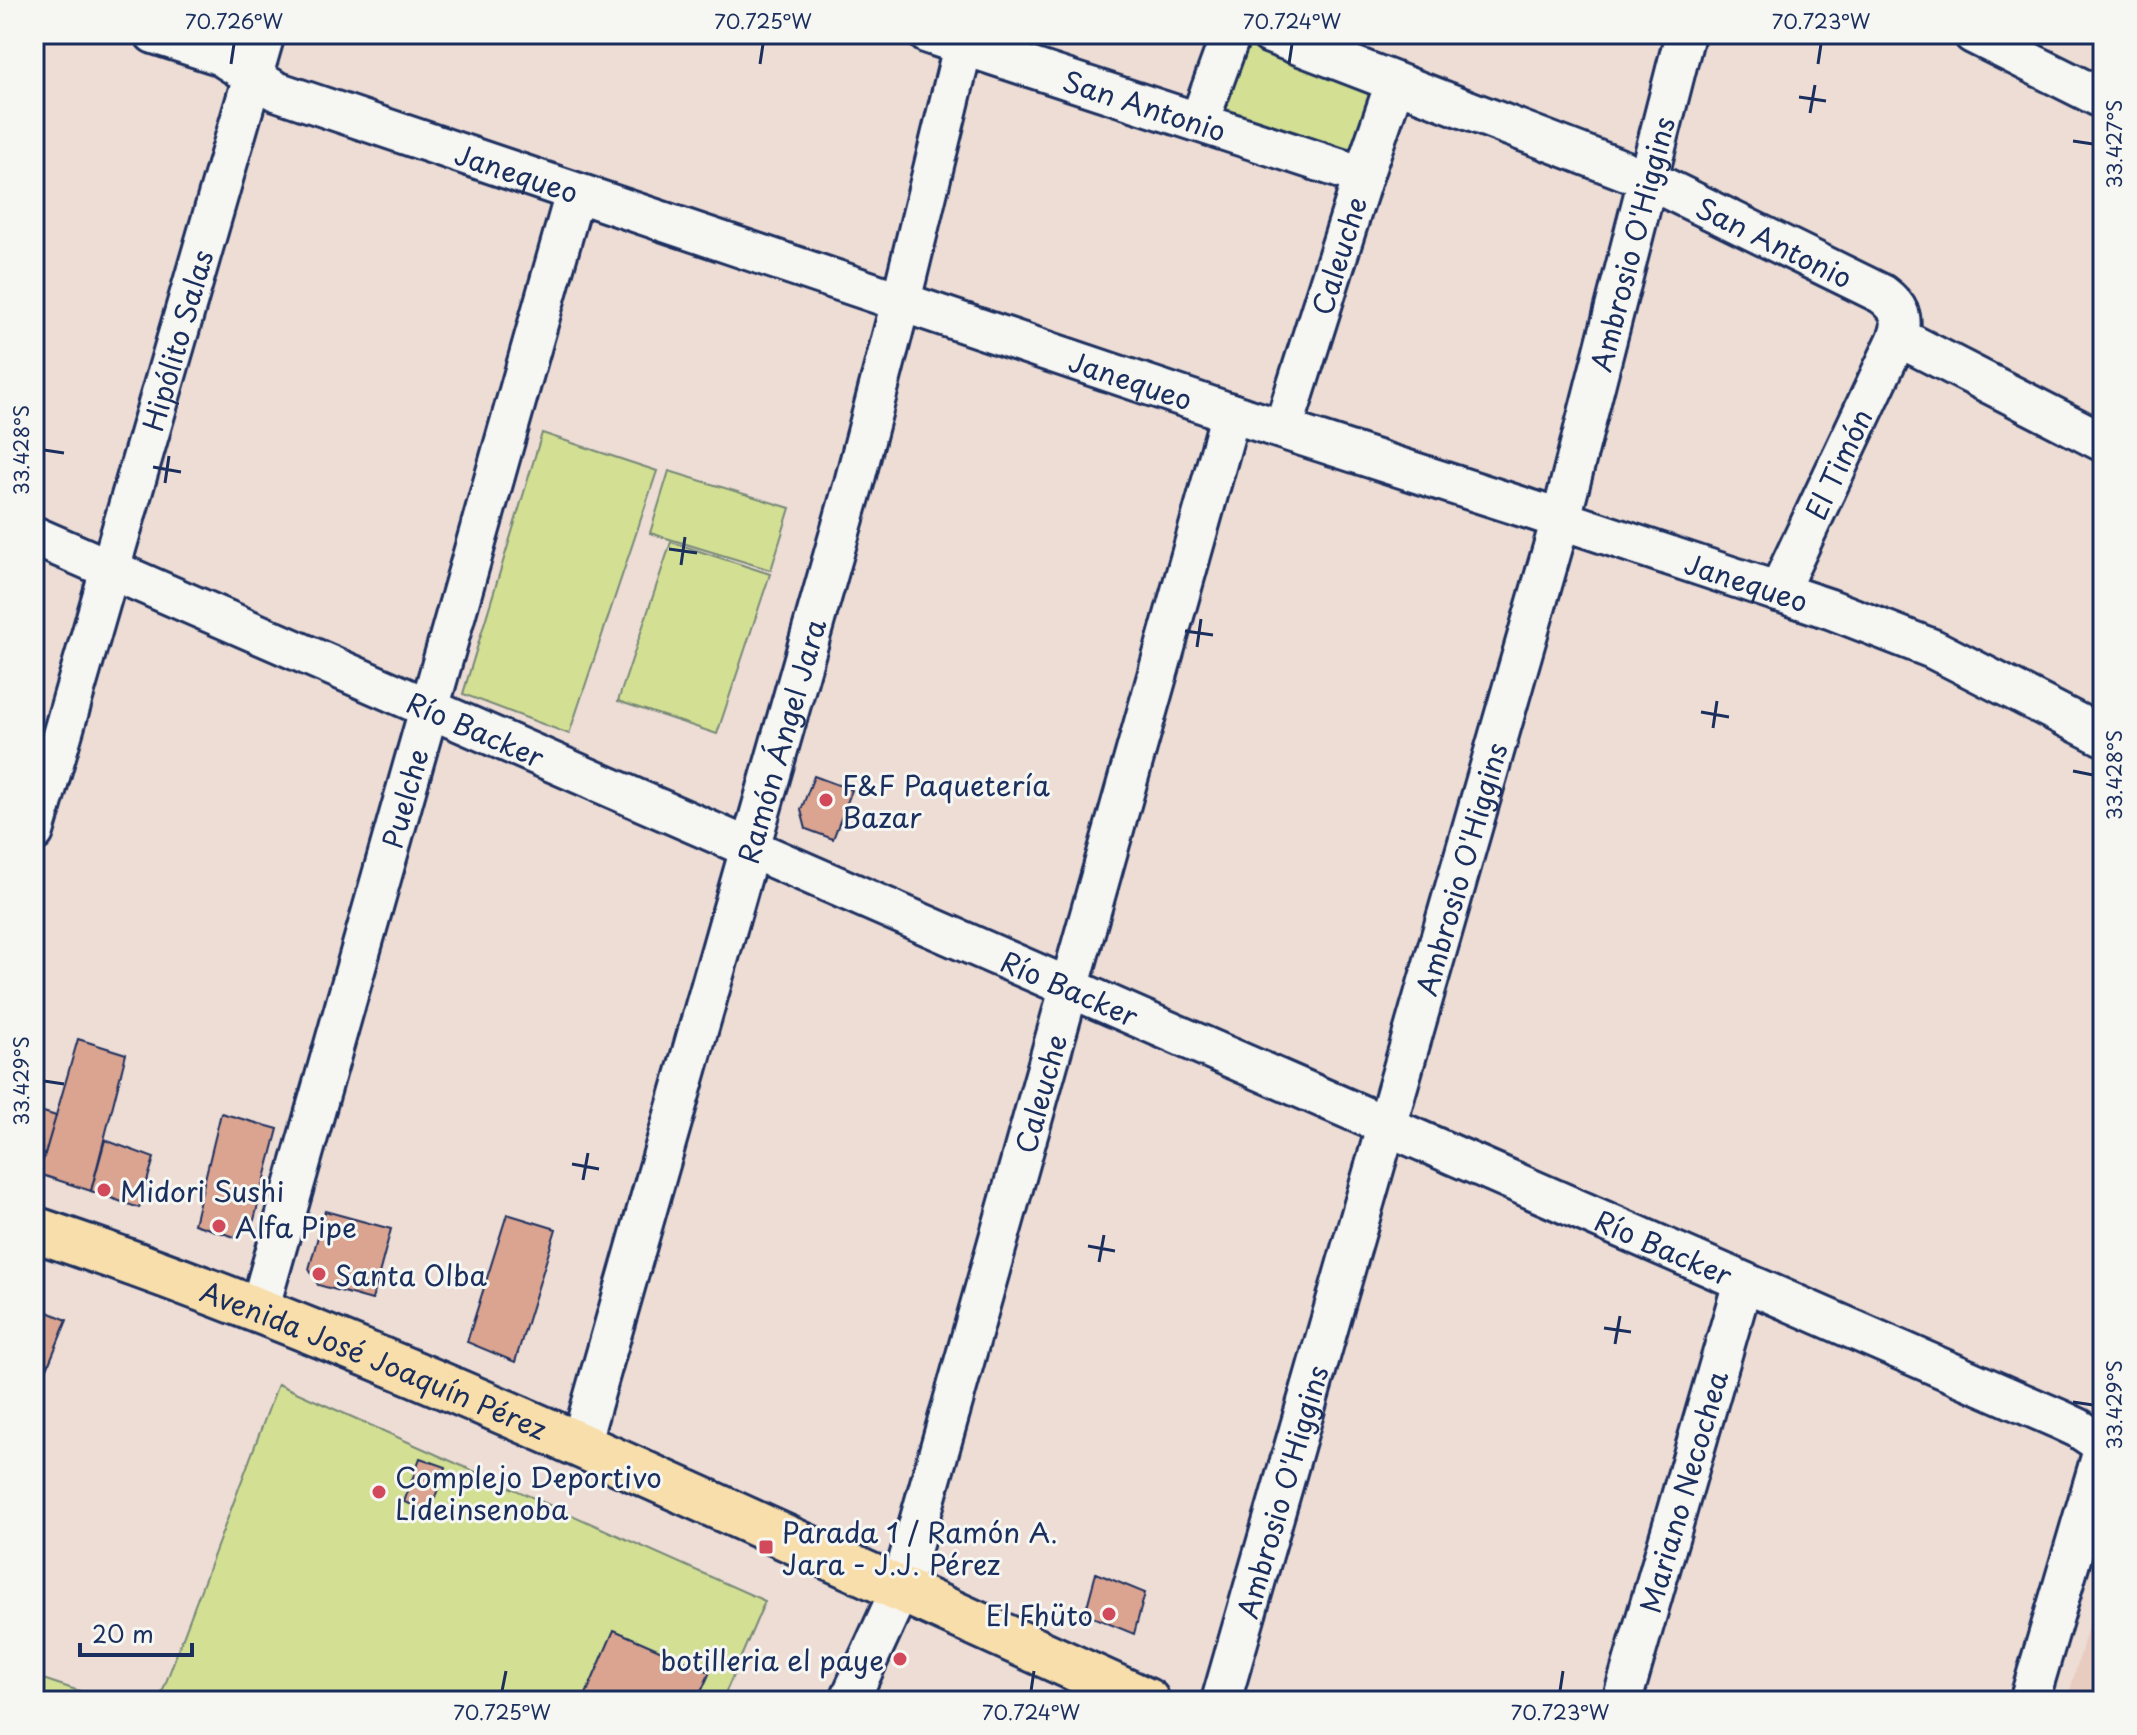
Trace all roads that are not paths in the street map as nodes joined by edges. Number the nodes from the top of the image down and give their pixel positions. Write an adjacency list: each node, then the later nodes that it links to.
1 (154, 34): 8 (street, Janequeo)
2 (265, 34): 8 (street, Hipólito Salas)
3 (1231, 34): 11 (street)
4 (1270, 34): 9 (street, San Antonio)
5 (1685, 34): 13 (street, Ambrosio O'Higgins)
6 (1973, 34): 10 (street)
7 (952, 38): 11 (street, San Antonio); 15 (street, Ramón Ángel Jara)
8 (253, 77): 14 (street, Janequeo); 22 (street, Hipólito Salas)
9 (1395, 83): 12 (street, Caleuche); 13 (street, San Antonio)
10 (2103, 99)
11 (1199, 122): 12 (street, San Antonio)
12 (1363, 176): 18 (street, Caleuche)
13 (1647, 179): 16 (street, San Antonio); 20 (street, Ambrosio O'Higgins)
14 (575, 193): 15 (street, Janequeo); 24 (street, Puelche)
15 (901, 301): 17 (street, Janequeo); 27 (street, Ramón Ángel Jara)
16 (1898, 337): 19 (street); 23 (street, El Timón)
17 (1231, 413): 18 (street, Janequeo); 28 (street, Caleuche)
18 (1283, 429): 20 (street, Janequeo)
19 (2103, 442)
20 (1561, 519): 23 (street, Janequeo); 29 (street, Ambrosio O'Higgins)
21 (34, 536): 22 (street, Río Backer)
22 (110, 570): 24 (street, Río Backer); 26 (street, Hipólito Salas)
23 (1778, 592): 25 (street, Janequeo)
24 (429, 708): 27 (street, Río Backer); 32 (street, Puelche)
25 (2103, 736)
26 (34, 832)
27 (750, 848): 28 (street, Río Backer); 33 (street, Ramón Ángel Jara)
28 (1070, 989): 29 (street, Río Backer); 35 (street, Caleuche)
29 (1387, 1126): 31 (street, Río Backer); 38 (street, Ambrosio O'Higgins)
30 (34, 1229): 32 (main road, Avenida José Joaquín Pérez)
31 (1743, 1282): 34 (street, Río Backer); 39 (street, Mariano Necochea)
32 (259, 1310): 33 (main road, Avenida José Joaquín Pérez)
33 (580, 1445): 35 (main road, Avenida José Joaquín Pérez)
34 (2103, 1447): 40 (street)
35 (900, 1590): 36 (street, Caleuche); 37 (main road, Avenida José Joaquín Pérez)
36 (849, 1701)
37 (1147, 1701)
38 (1221, 1701)
39 (1622, 1701)
40 (2029, 1701)

